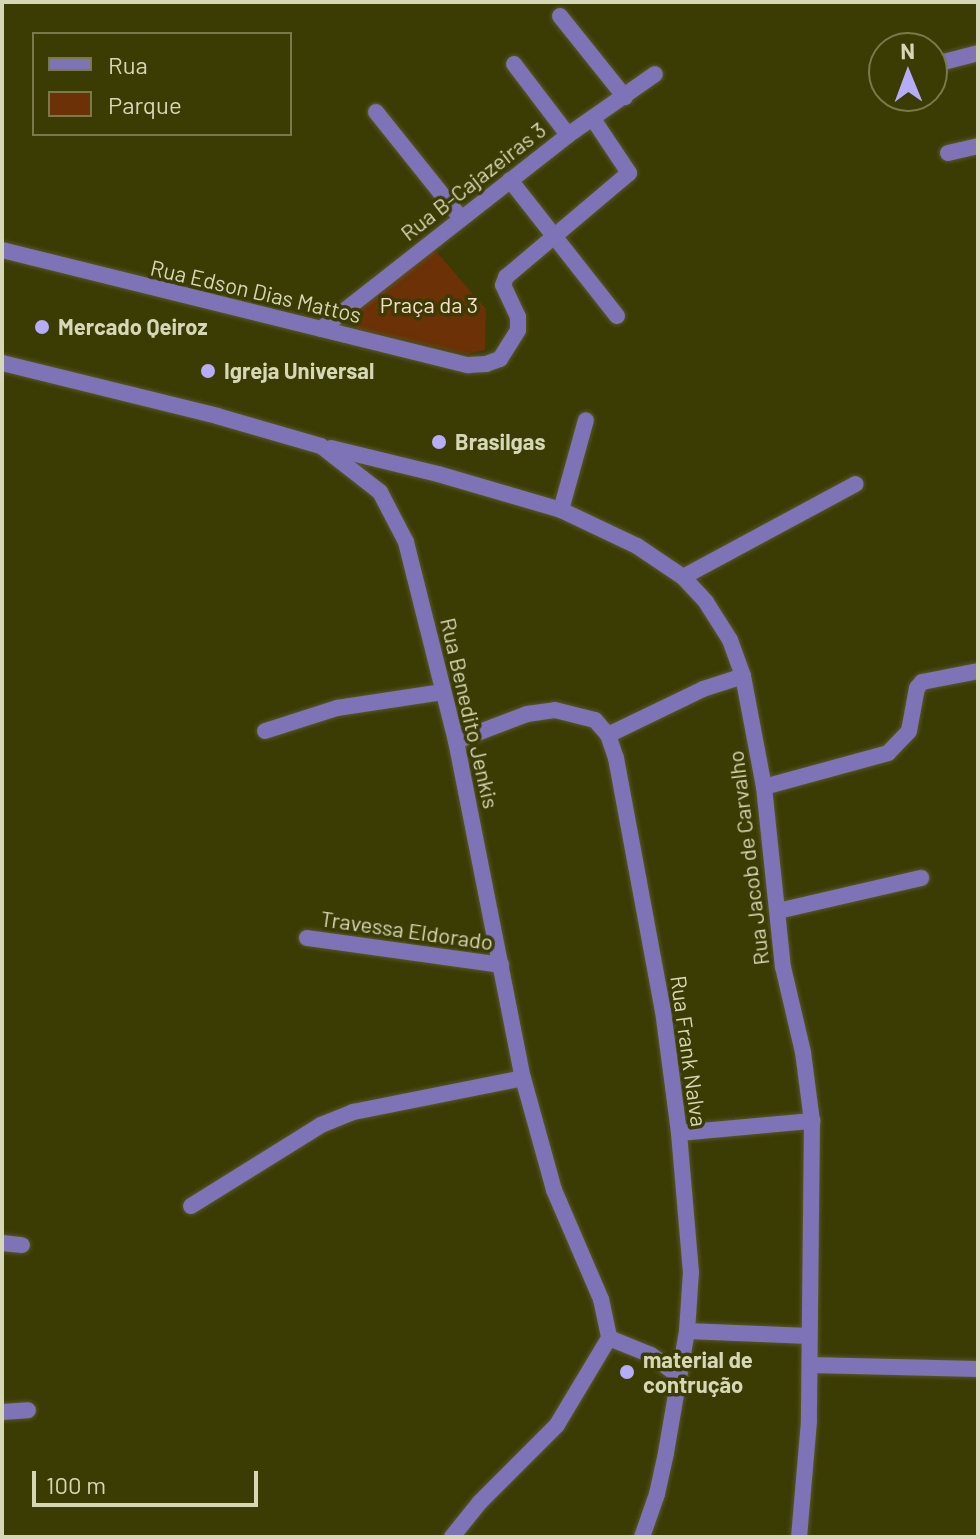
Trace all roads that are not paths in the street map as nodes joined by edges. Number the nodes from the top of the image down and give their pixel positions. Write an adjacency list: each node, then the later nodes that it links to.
1 (560, 16): 6 (street)
2 (978, 53): 3 (street)
3 (948, 61)
4 (514, 64): 9 (street)
5 (655, 74): 6 (street, Rua B-Cajazeiras 3)
6 (625, 97): 8 (street, Rua B-Cajazeiras 3)
7 (376, 112): 13 (street)
8 (593, 119): 9 (street, Rua B-Cajazeiras 3); 14 (street)
9 (568, 135): 12 (street, Rua B-Cajazeiras 3)
10 (978, 146): 11 (street)
11 (948, 153)
12 (510, 180): 13 (street, Rua B-Cajazeiras 3); 14 (street)
13 (461, 218): 17 (street, Rua B-Cajazeiras 3)
14 (554, 238): 16 (street); 17 (street, Rua Edson Dias Mattos)
15 (2, 250): 17 (street, Rua Edson Dias Mattos)
16 (617, 316)
17 (321, 329)
18 (2, 363): 20 (street, Rua Benedito Jenkis)
19 (586, 420): 22 (street)
20 (321, 446): 22 (street, Rua Jacob de Carvalho); 26 (street, Rua Benedito Jenkis)
21 (856, 484): 23 (street)
22 (561, 510): 23 (street, Rua Jacob de Carvalho)
23 (683, 577): 25 (street, Rua Jacob de Carvalho)
24 (978, 671): 30 (street)
25 (743, 676): 28 (street); 30 (street, Rua Jacob de Carvalho)
26 (443, 692): 27 (street); 29 (street, Rua Benedito Jenkis)
27 (265, 731)
28 (608, 735): 29 (street); 37 (street, Rua Frank Nalva)
29 (456, 741): 34 (street, Rua Benedito Jenkis)
30 (764, 787): 32 (street, Rua Jacob de Carvalho)
31 (921, 878): 32 (street)
32 (778, 911): 36 (street, Rua Jacob de Carvalho)
33 (307, 938): 34 (street, Travessa Eldorado)
34 (501, 965): 35 (street, Rua Benedito Jenkis)
35 (523, 1078): 38 (street); 43 (street, Rua Benedito Jenkis)
36 (812, 1121): 37 (street); 42 (street, Rua Jacob de Carvalho)
37 (679, 1133): 41 (street, Rua Frank Nalva)
38 (191, 1206)
39 (2, 1243): 40 (street)
40 (22, 1245)
41 (687, 1331): 42 (street); 46 (street, Rua Frank Nalva)
42 (809, 1336): 44 (street, Rua Jacob de Carvalho)
43 (609, 1338): 46 (street); 49 (street)
44 (810, 1365): 45 (street); 51 (street, Rua Jacob de Carvalho)
45 (978, 1369)
46 (678, 1375): 50 (street, Rua Frank Nalva)
47 (28, 1410): 48 (street)
48 (2, 1412)
49 (452, 1537)
50 (642, 1537)
51 (799, 1537)

